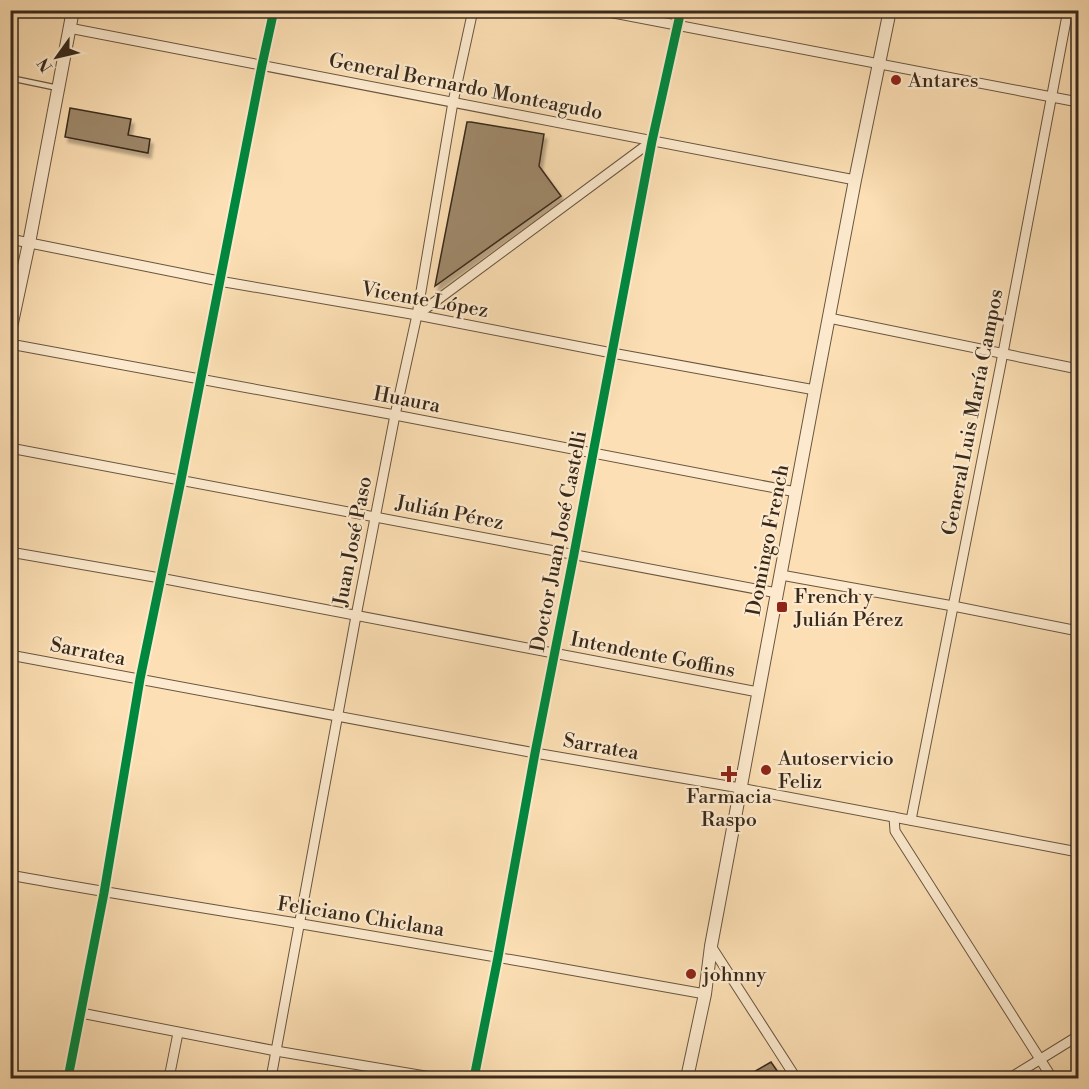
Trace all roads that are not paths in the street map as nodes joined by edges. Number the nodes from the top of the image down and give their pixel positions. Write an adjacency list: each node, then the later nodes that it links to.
1 (73, 10): 9 (street)
2 (274, 10): 11 (street)
3 (473, 10): 15 (street, Juan José Paso)
4 (598, 10): 8 (street)
5 (681, 10): 8 (street, Doctor Juan José Castelli)
6 (890, 10): 10 (street, Domingo French)
7 (1068, 10): 14 (street, General Luis María Campos)
8 (678, 26): 10 (street); 17 (street, Doctor Juan José Castelli)
9 (69, 28): 11 (street, General Bernardo Monteagudo); 13 (street)
10 (880, 63): 14 (street); 18 (street, Domingo French)
11 (262, 64): 15 (street, General Bernardo Monteagudo); 21 (street)
12 (10, 78): 13 (lane)
13 (58, 88): 20 (street)
14 (1050, 96): 16 (street); 27 (street, General Luis María Campos)
15 (453, 102): 17 (street, General Bernardo Monteagudo); 22 (street, Juan José Paso)
16 (1078, 102)
17 (652, 141): 18 (street, General Bernardo Monteagudo); 22 (street); 26 (street, Doctor Juan José Castelli)
18 (855, 180): 23 (street, Domingo French)
19 (10, 239): 20 (street, Vicente López)
20 (29, 243): 21 (street, Vicente López); 24 (street)
21 (219, 281): 22 (street, Vicente López); 29 (street)
22 (417, 315): 26 (street, Vicente López); 31 (street, Juan José Paso)
23 (829, 318): 27 (street); 30 (street, Domingo French)
24 (10, 332)
25 (10, 344): 29 (street, Huaura)
26 (612, 353): 30 (street, Vicente López); 33 (street, Doctor Juan José Castelli)
27 (1002, 353): 28 (street); 42 (street, General Luis María Campos)
28 (1078, 369)
29 (200, 379): 31 (street, Huaura); 34 (street)
30 (815, 390): 35 (street, Domingo French)
31 (395, 415): 33 (street, Huaura); 36 (street, Juan José Paso)
32 (10, 448): 34 (street, Julián Pérez)
33 (593, 454): 35 (street, Huaura); 38 (street, Doctor Juan José Castelli)
34 (181, 480): 36 (street, Julián Pérez); 40 (street)
35 (796, 492): 39 (street, Domingo French)
36 (376, 516): 38 (street, Julián Pérez); 43 (street, Juan José Paso)
37 (10, 552): 40 (street, Intendente Goffins)
38 (574, 554): 41 (street, Julián Pérez); 45 (street, Doctor Juan José Castelli)
39 (781, 575): 41 (street, Domingo French); 42 (street)
40 (159, 578): 43 (street, Intendente Goffins); 47 (street)
41 (777, 593): 48 (street, Domingo French)
42 (953, 606): 44 (street); 53 (street, General Luis María Campos)
43 (356, 616): 45 (street, Intendente Goffins); 49 (street, Juan José Paso)
44 (1078, 631)
45 (555, 654): 48 (street, Intendente Goffins); 50 (street, Doctor Juan José Castelli)
46 (10, 655): 47 (street, Sarratea)
47 (140, 680): 49 (street, Sarratea); 56 (street)
48 (758, 692): 51 (street, Domingo French)
49 (337, 717): 50 (street, Sarratea); 57 (street, Juan José Paso)
50 (535, 753): 51 (street, Sarratea); 59 (street, Doctor Juan José Castelli)
51 (741, 788): 52 (street, Sarratea); 58 (street, Domingo French)
52 (894, 817): 53 (street, Sarratea); 65 (street)
53 (910, 820): 54 (street, Sarratea)
54 (1078, 852)
55 (10, 875): 56 (street, Feliciano Chiclana)
56 (104, 893): 57 (street, Feliciano Chiclana); 61 (street)
57 (300, 923): 59 (street, Feliciano Chiclana); 64 (street, Juan José Paso)
58 (711, 946): 60 (street, Domingo French); 72 (street)
59 (498, 957): 60 (street, Feliciano Chiclana); 70 (street, Doctor Juan José Castelli)
60 (705, 994): 71 (street, Domingo French)
61 (81, 1013): 62 (street); 66 (street)
62 (178, 1033): 64 (street); 67 (street)
63 (1078, 1036): 65 (street)
64 (276, 1051): 68 (street, Juan José Paso); 69 (street)
65 (1041, 1060): 73 (street); 74 (street)
66 (68, 1078)
67 (169, 1078)
68 (271, 1078)
69 (437, 1078)
70 (474, 1078)
71 (687, 1078)
72 (796, 1078)
73 (1010, 1078)
74 (1052, 1078)

